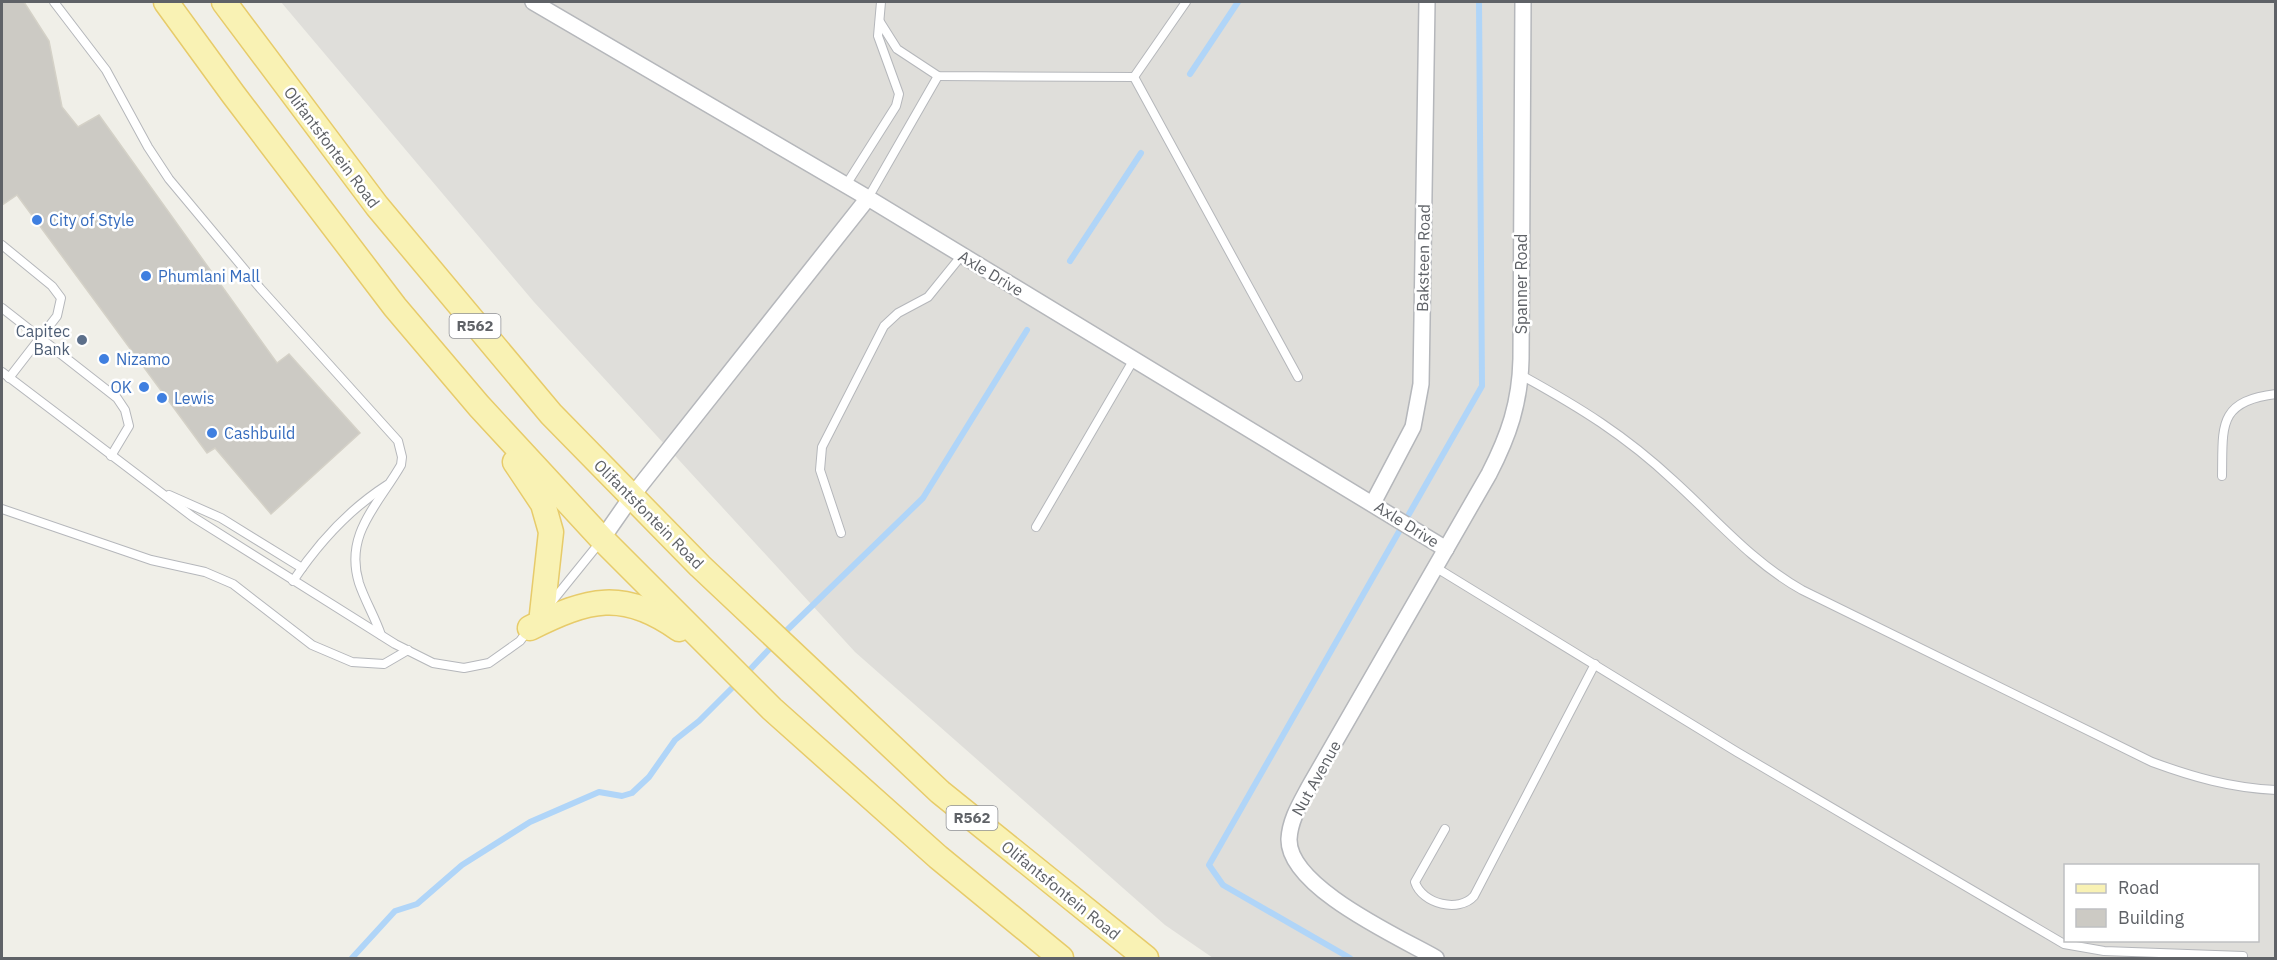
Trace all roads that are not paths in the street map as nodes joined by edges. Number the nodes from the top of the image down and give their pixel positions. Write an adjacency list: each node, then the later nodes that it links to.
1 (54, 2): 26 (lane)
2 (166, 2): 23 (main road, R562)
3 (224, 2): 28 (main road, Olifantsfontein Road / R562)
4 (533, 2): 12 (street, Axle Drive)
5 (881, 2): 9 (lane)
6 (1186, 2): 11 (lane)
7 (1427, 2): 29 (street, Baksteen Road)
8 (1523, 2): 20 (street, Spanner Road)
9 (880, 22): 10 (lane); 12 (lane)
10 (938, 76): 11 (lane); 13 (lane)
11 (1134, 77): 21 (lane)
12 (846, 186): 13 (street, Axle Drive)
13 (868, 198): 15 (street, Axle Drive); 28 (street)
14 (2, 245): 17 (lane)
15 (962, 255): 18 (street, Axle Drive); 32 (lane)
16 (2, 308): 17 (lane)
17 (41, 339): 19 (lane); 24 (lane)
18 (1134, 359): 29 (street, Axle Drive); 31 (lane)
19 (5, 375): 24 (lane)
20 (1521, 375): 34 (street, Spanner Road); 43 (lane)
21 (1298, 377)
22 (2276, 394): 25 (lane)
23 (478, 406): 33 (main road, R562); 38 (main road)
24 (111, 456): 27 (lane)
25 (2222, 476)
26 (390, 482): 36 (lane); 39 (lane)
27 (159, 491): 36 (lane); 37 (lane)
28 (632, 496): 33 (street); 47 (main road, Olifantsfontein Road / R562)
29 (1373, 503): 34 (street, Axle Drive)
30 (2, 509): 40 (lane)
31 (1036, 527)
32 (841, 533)
33 (602, 540): 38 (lane); 41 (main road, R562)
34 (1446, 549): 35 (street, Nut Avenue)
35 (1435, 567): 42 (lane); 48 (street, Nut Avenue)
36 (302, 568): 37 (lane)
37 (293, 580): 39 (lane)
38 (536, 621): 40 (lane); 41 (main road)
39 (381, 634): 40 (lane)
40 (408, 650)
41 (720, 659): 46 (main road, R562)
42 (1595, 664): 44 (lane); 45 (lane)
43 (2276, 790)
44 (1444, 828)
45 (2243, 956)
46 (1061, 958)
47 (1146, 958)
48 (1436, 958)

